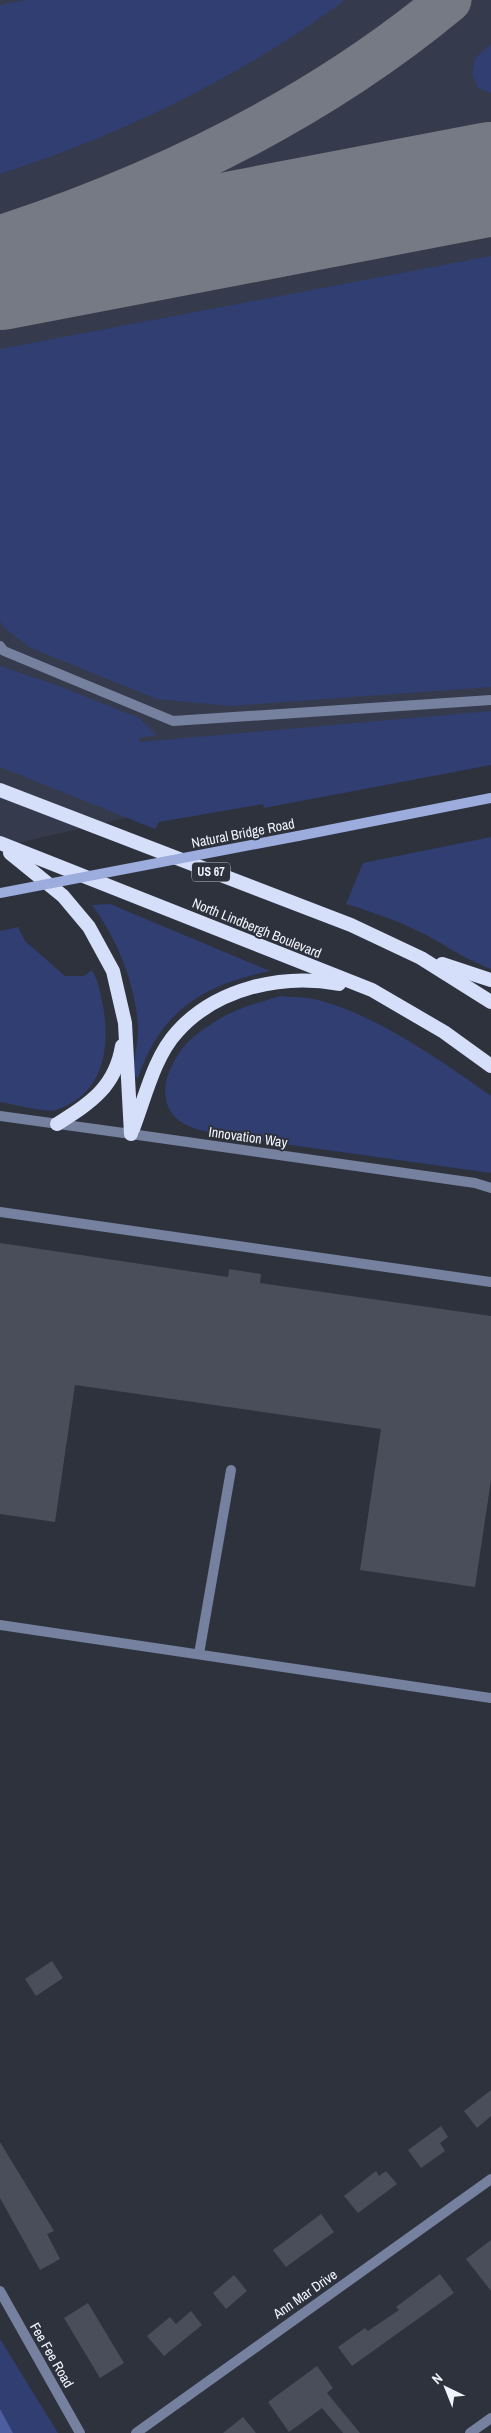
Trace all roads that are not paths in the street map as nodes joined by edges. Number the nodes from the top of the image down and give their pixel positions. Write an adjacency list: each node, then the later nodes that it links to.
1 (0, 646): 2 (street)
2 (491, 700)
3 (0, 790): 7 (highway, US 67)
4 (491, 798): 6 (main road, Natural Bridge Road, bridge)
5 (0, 844): 9 (highway, North Lindbergh Boulevard); 11 (highway)
6 (0, 893)
7 (421, 958): 8 (highway); 10 (highway, US 67)
8 (491, 980)
9 (372, 990): 12 (highway, North Lindbergh Boulevard); 15 (highway)
10 (491, 1002)
11 (125, 1023): 14 (highway); 15 (highway)
12 (491, 1066)
13 (0, 1116): 14 (street, Innovation Way)
14 (57, 1124): 15 (street, Innovation Way)
15 (131, 1134): 16 (street, Innovation Way)
16 (491, 1188)
17 (0, 1212): 18 (street)
18 (491, 1282)
19 (231, 1470): 21 (street)
20 (0, 1625): 21 (street)
21 (199, 1654): 22 (street)
22 (491, 1698)
23 (491, 2179): 27 (street, Ann Mar Drive)
24 (0, 2291): 26 (street, Fee Fee Road)
25 (491, 2418): 28 (street)
26 (80, 2433)
27 (136, 2433)
28 (470, 2433)

